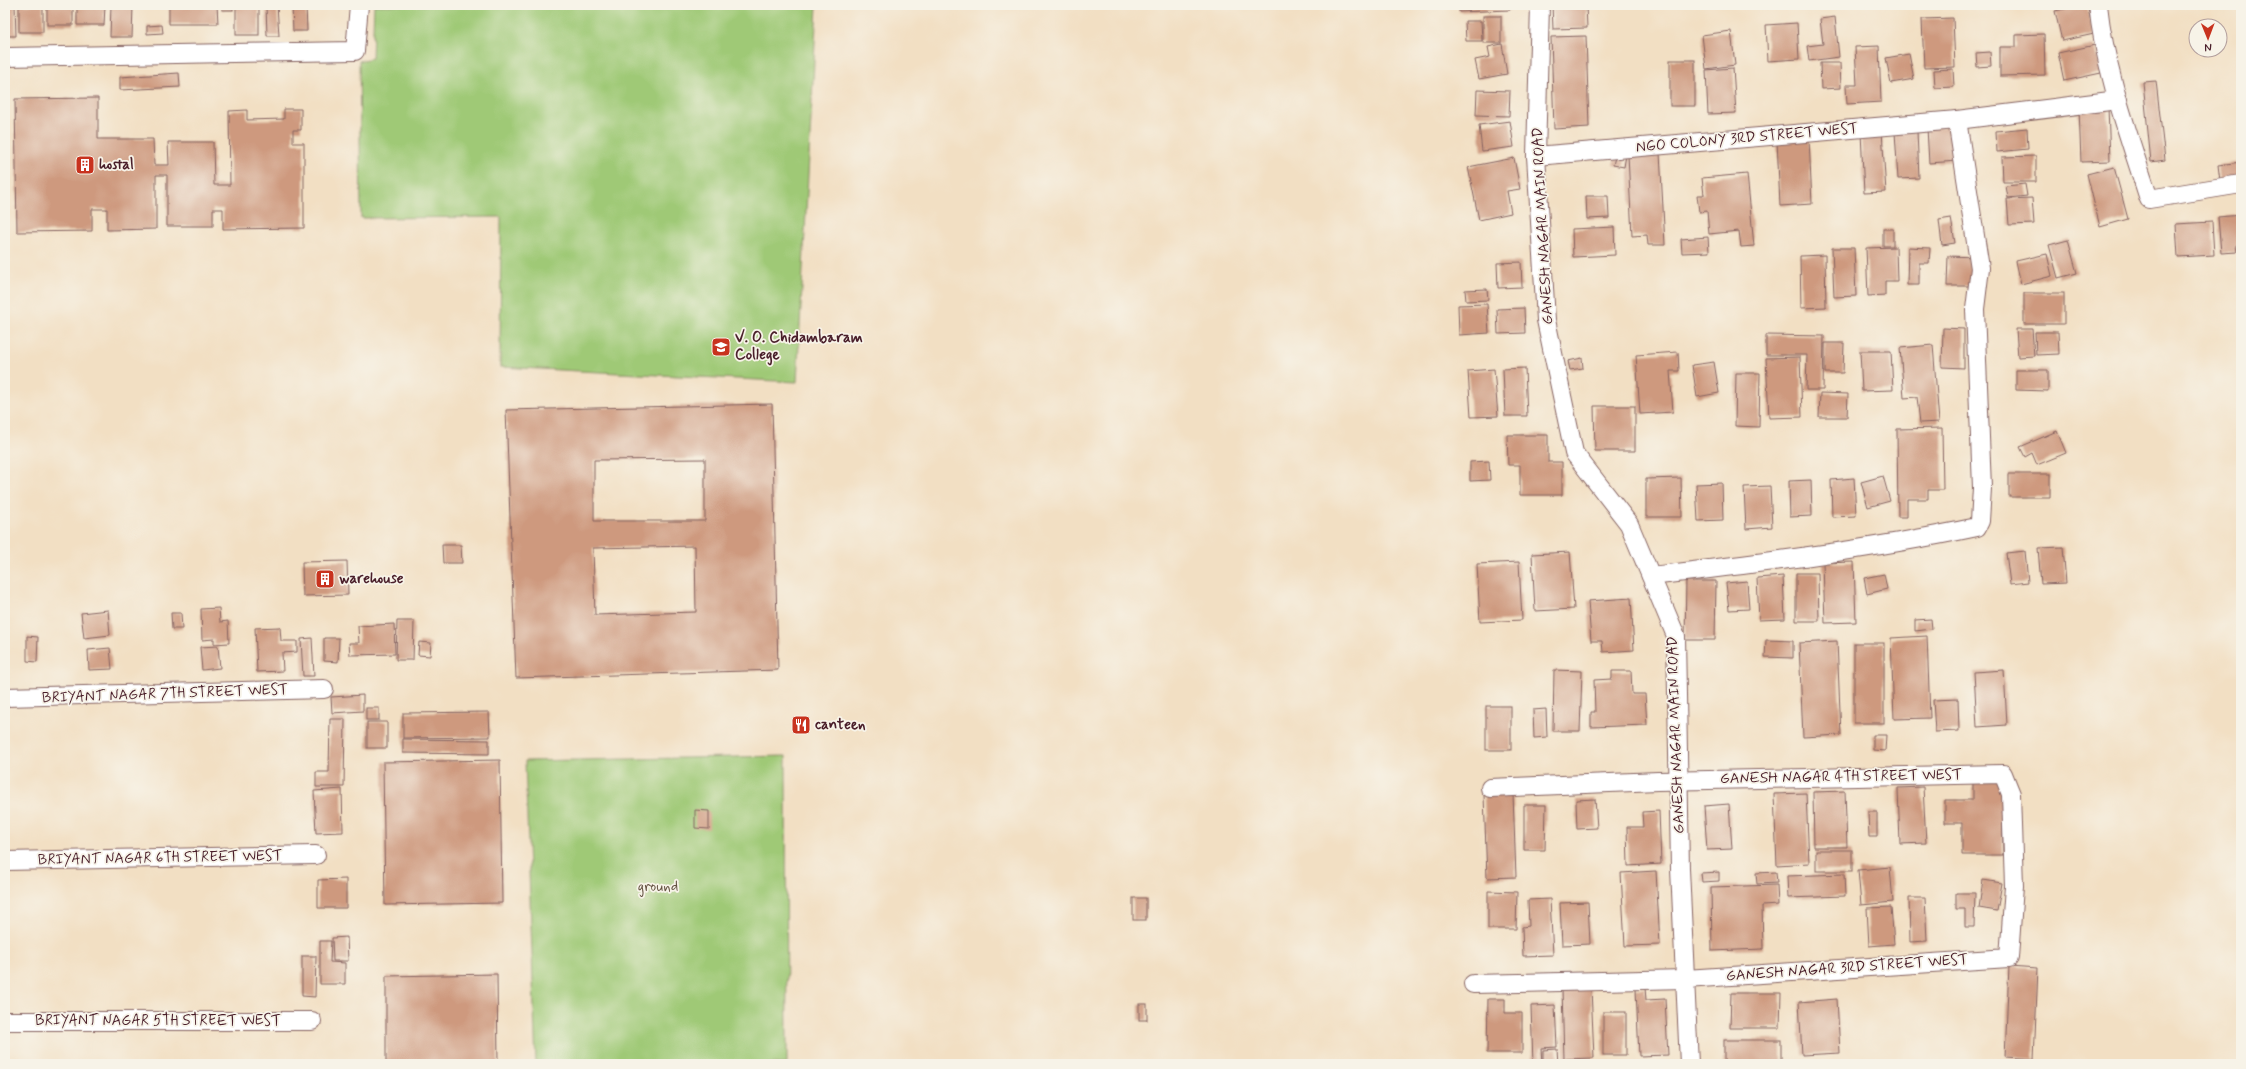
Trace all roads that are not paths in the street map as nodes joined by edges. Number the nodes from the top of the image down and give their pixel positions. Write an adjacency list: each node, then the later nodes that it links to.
1 (359, 5): 4 (street)
2 (1540, 5): 7 (street, GANESH NAGAR MAIN ROAD)
3 (2098, 5): 5 (street)
4 (5, 57)
5 (2118, 100): 6 (street, NGO COLONY 3RD STREET WEST); 8 (street)
6 (1957, 120): 7 (street, NGO COLONY 3RD STREET WEST); 9 (street)
7 (1536, 156): 9 (street, GANESH NAGAR MAIN ROAD)
8 (2241, 184)
9 (1651, 576): 12 (street, GANESH NAGAR MAIN ROAD)
10 (324, 689): 11 (street, BRIYANT NAGAR 7TH STREET WEST)
11 (5, 697)
12 (1678, 781): 13 (street, GANESH NAGAR 4TH STREET WEST); 16 (street, GANESH NAGAR 4TH STREET WEST); 17 (street, GANESH NAGAR MAIN ROAD)
13 (1490, 788)
14 (316, 855): 15 (street, BRIYANT NAGAR 6TH STREET WEST)
15 (5, 861)
16 (2008, 958): 17 (street, GANESH NAGAR 3RD STREET WEST)
17 (1685, 979): 18 (street, GANESH NAGAR 3RD STREET WEST); 21 (street, GANESH NAGAR MAIN ROAD)
18 (1473, 984)
19 (5, 1021): 20 (street, BRIYANT NAGAR 5TH STREET WEST)
20 (312, 1021)
21 (1689, 1064)

